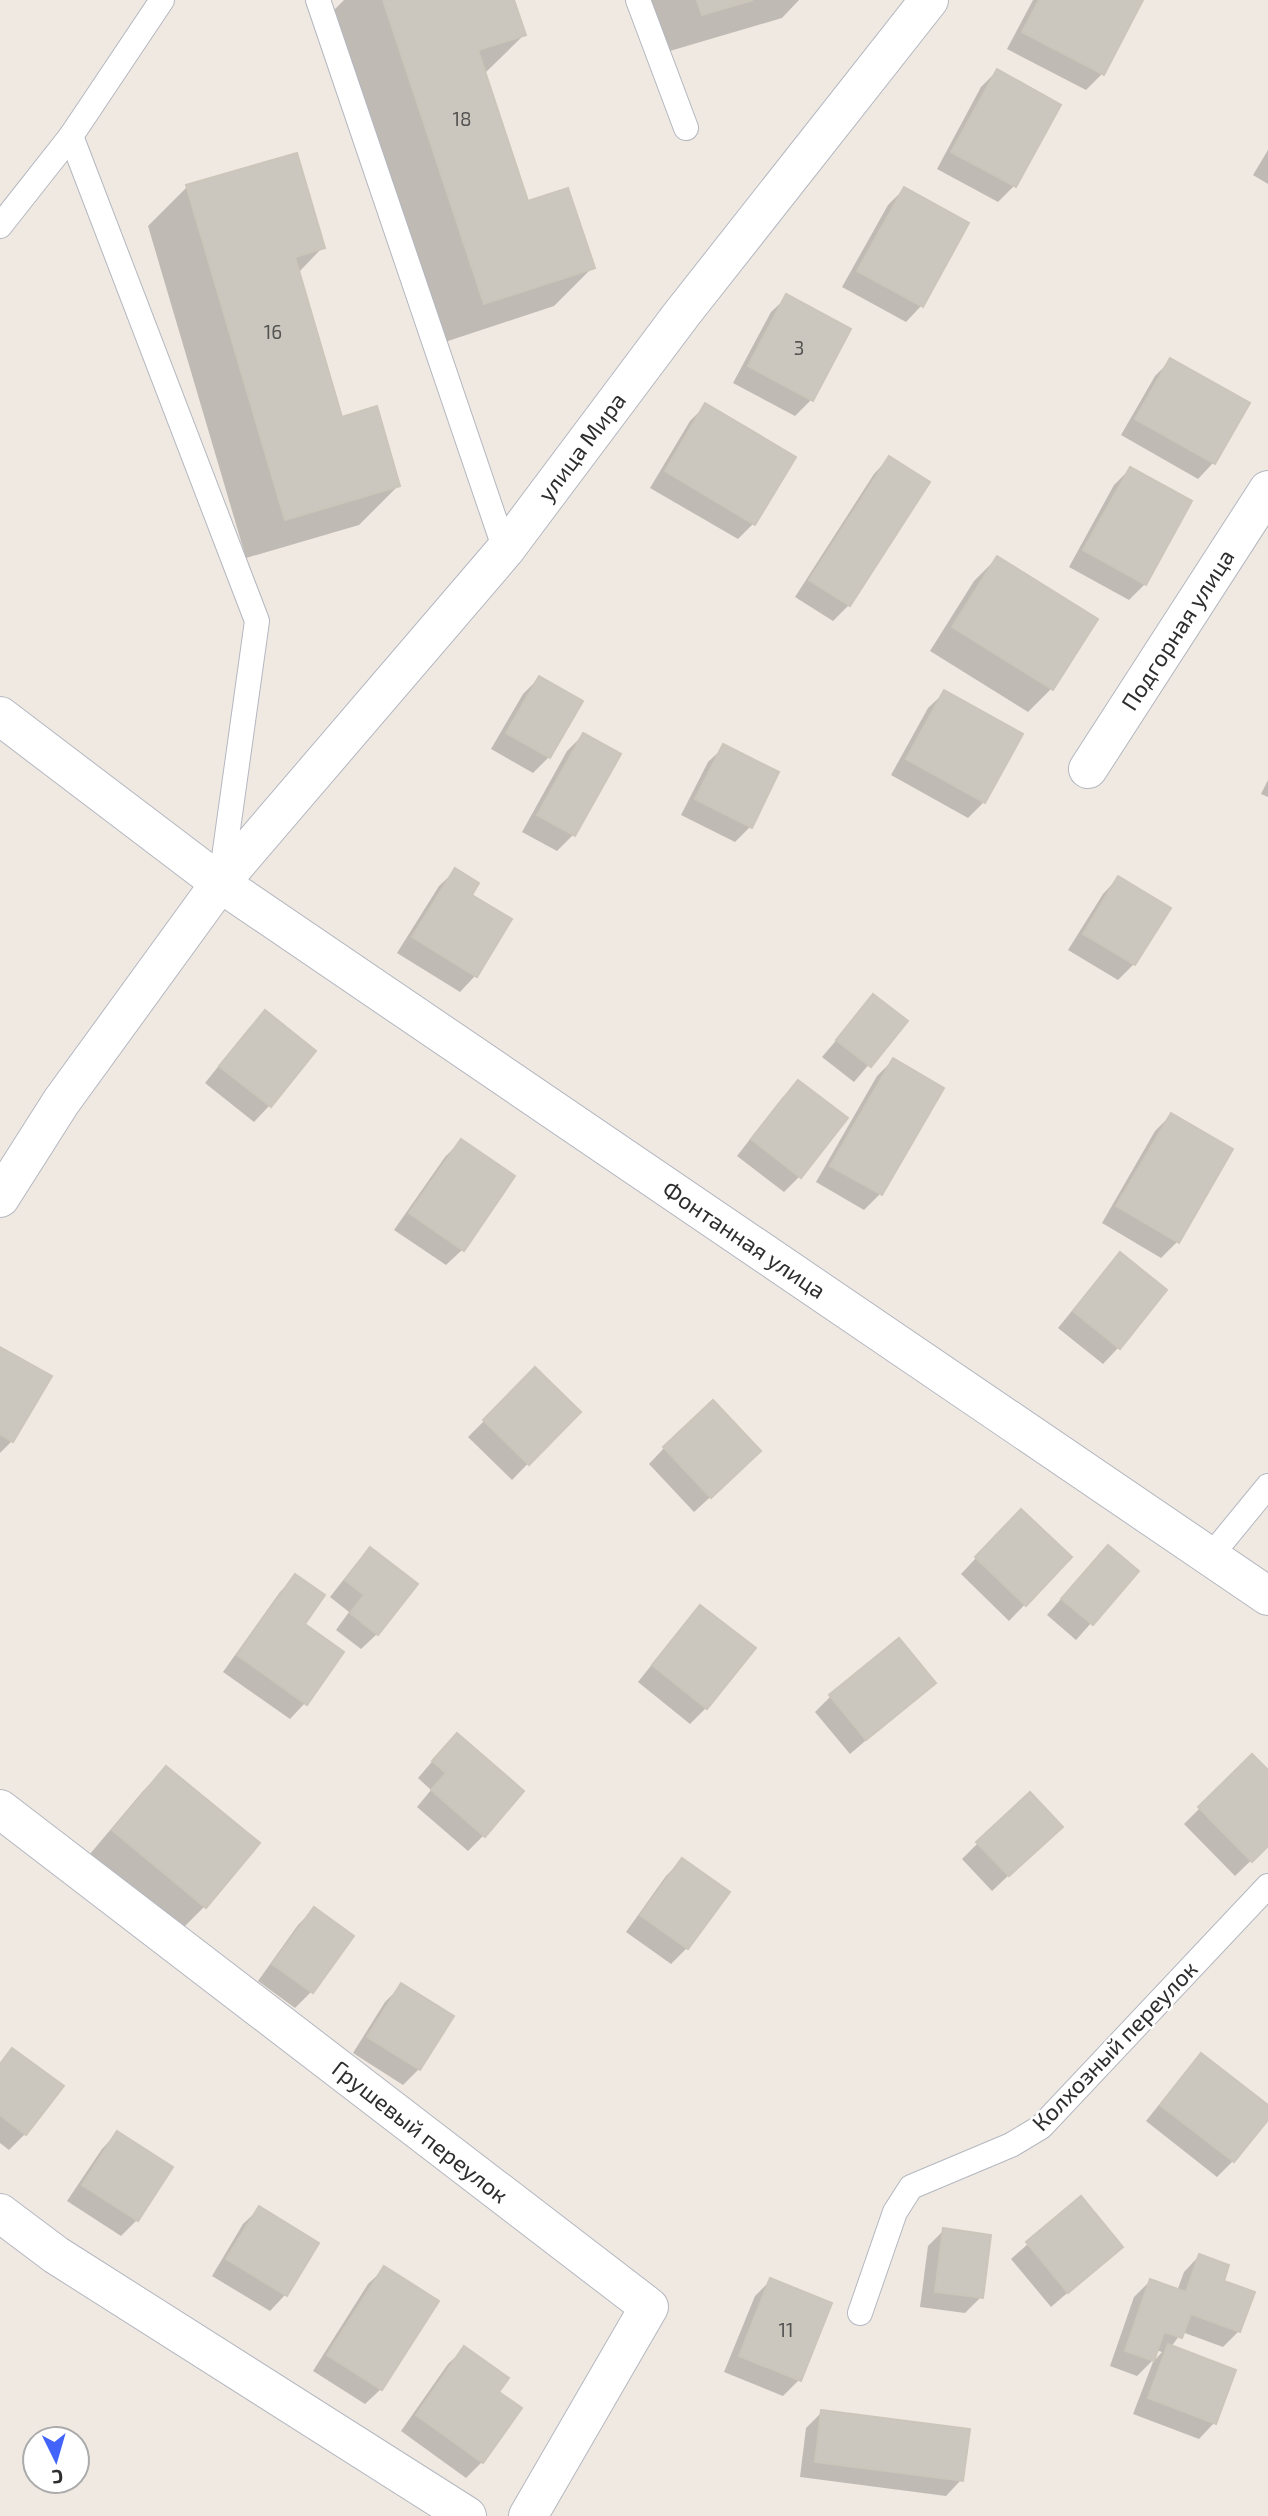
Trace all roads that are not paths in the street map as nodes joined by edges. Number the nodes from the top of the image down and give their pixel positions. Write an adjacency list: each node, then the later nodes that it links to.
1 (162, 0): 6 (lane)
2 (318, 0): 9 (lane)
3 (638, 0): 5 (lane)
4 (929, 0): 9 (street, улица Мира)
5 (686, 128)
6 (71, 136): 7 (lane); 12 (lane)
7 (0, 226)
8 (1268, 490): 11 (street, Подгорная улица)
9 (505, 550): 12 (street, улица Мира)
10 (0, 716): 12 (street, Фонтанная улица)
11 (1088, 769)
12 (220, 883): 13 (street, улица Мира); 15 (street, Фонтанная улица)
13 (0, 1198)
14 (1268, 1486): 15 (lane)
15 (1209, 1558): 16 (street, Фонтанная улица)
16 (1268, 1596)
17 (0, 1809): 22 (street, Грушевый переулок)
18 (1268, 1886): 20 (lane, Колхозный переулок)
19 (0, 2213): 21 (street)
20 (860, 2313)
21 (467, 2516)
22 (528, 2516)

